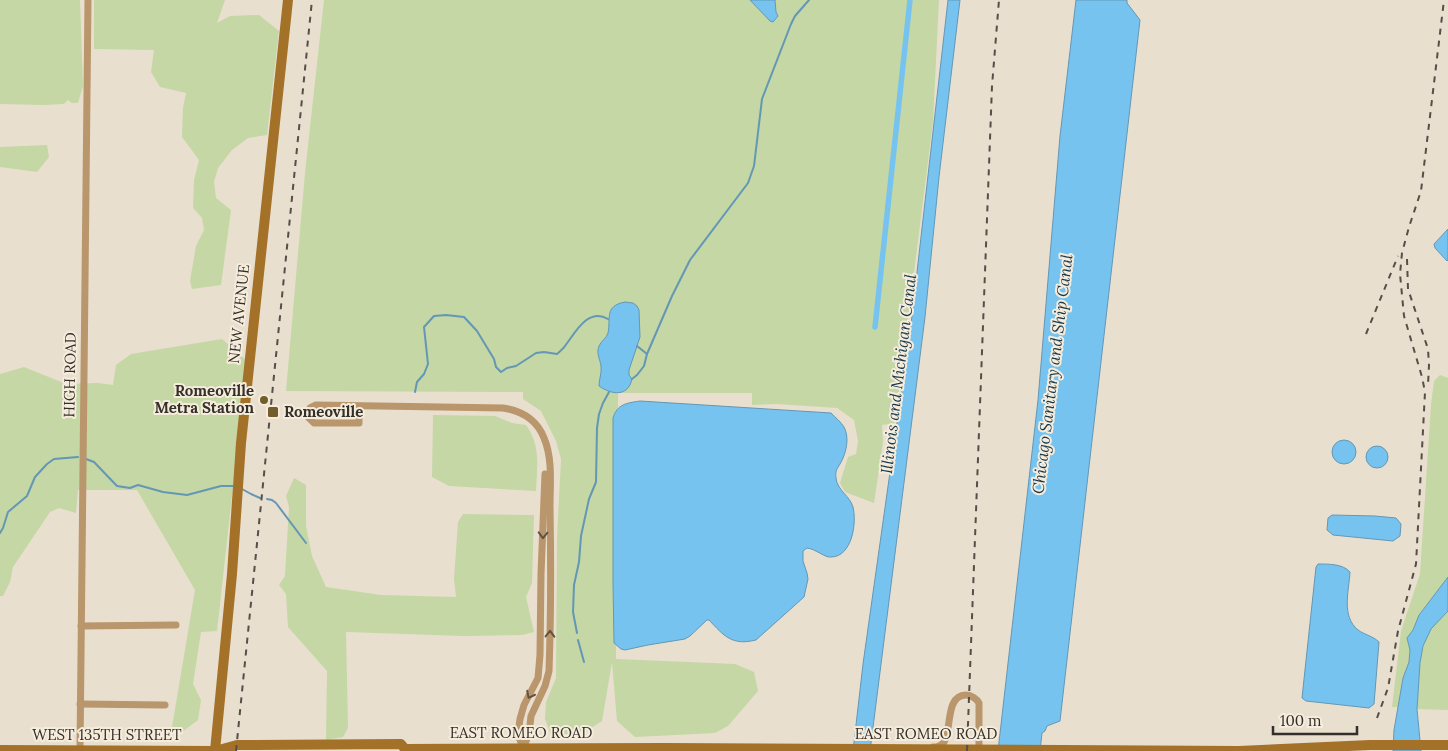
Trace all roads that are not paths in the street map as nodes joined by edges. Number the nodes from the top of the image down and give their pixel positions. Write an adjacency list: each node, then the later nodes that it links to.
1 (88, 0): 5 (street, HIGH ROAD)
2 (288, 0): 16 (main road, NEW AVENUE)
3 (359, 407): 3 (street); 9 (street)
4 (176, 625): 5 (street)
5 (81, 626): 6 (street, HIGH ROAD)
6 (80, 704): 7 (street); 12 (street, HIGH ROAD)
7 (165, 705)
8 (1448, 745): 15 (main road, EAST ROMEO ROAD)
9 (523, 748): 10 (main road, EAST ROMEO ROAD); 14 (main road, EAST ROMEO ROAD)
10 (761, 749): 15 (main road, EAST ROMEO ROAD)
11 (0, 750): 12 (main road, WEST 135TH STREET)
12 (80, 750): 13 (main road, WEST 135TH STREET)
13 (101, 750): 16 (main road, WEST 135TH STREET)
14 (404, 750): 16 (main road, EAST ROMEO ROAD)
15 (1175, 750)
16 (215, 751)
17 (836, 751): 18 (street)
18 (979, 751)

